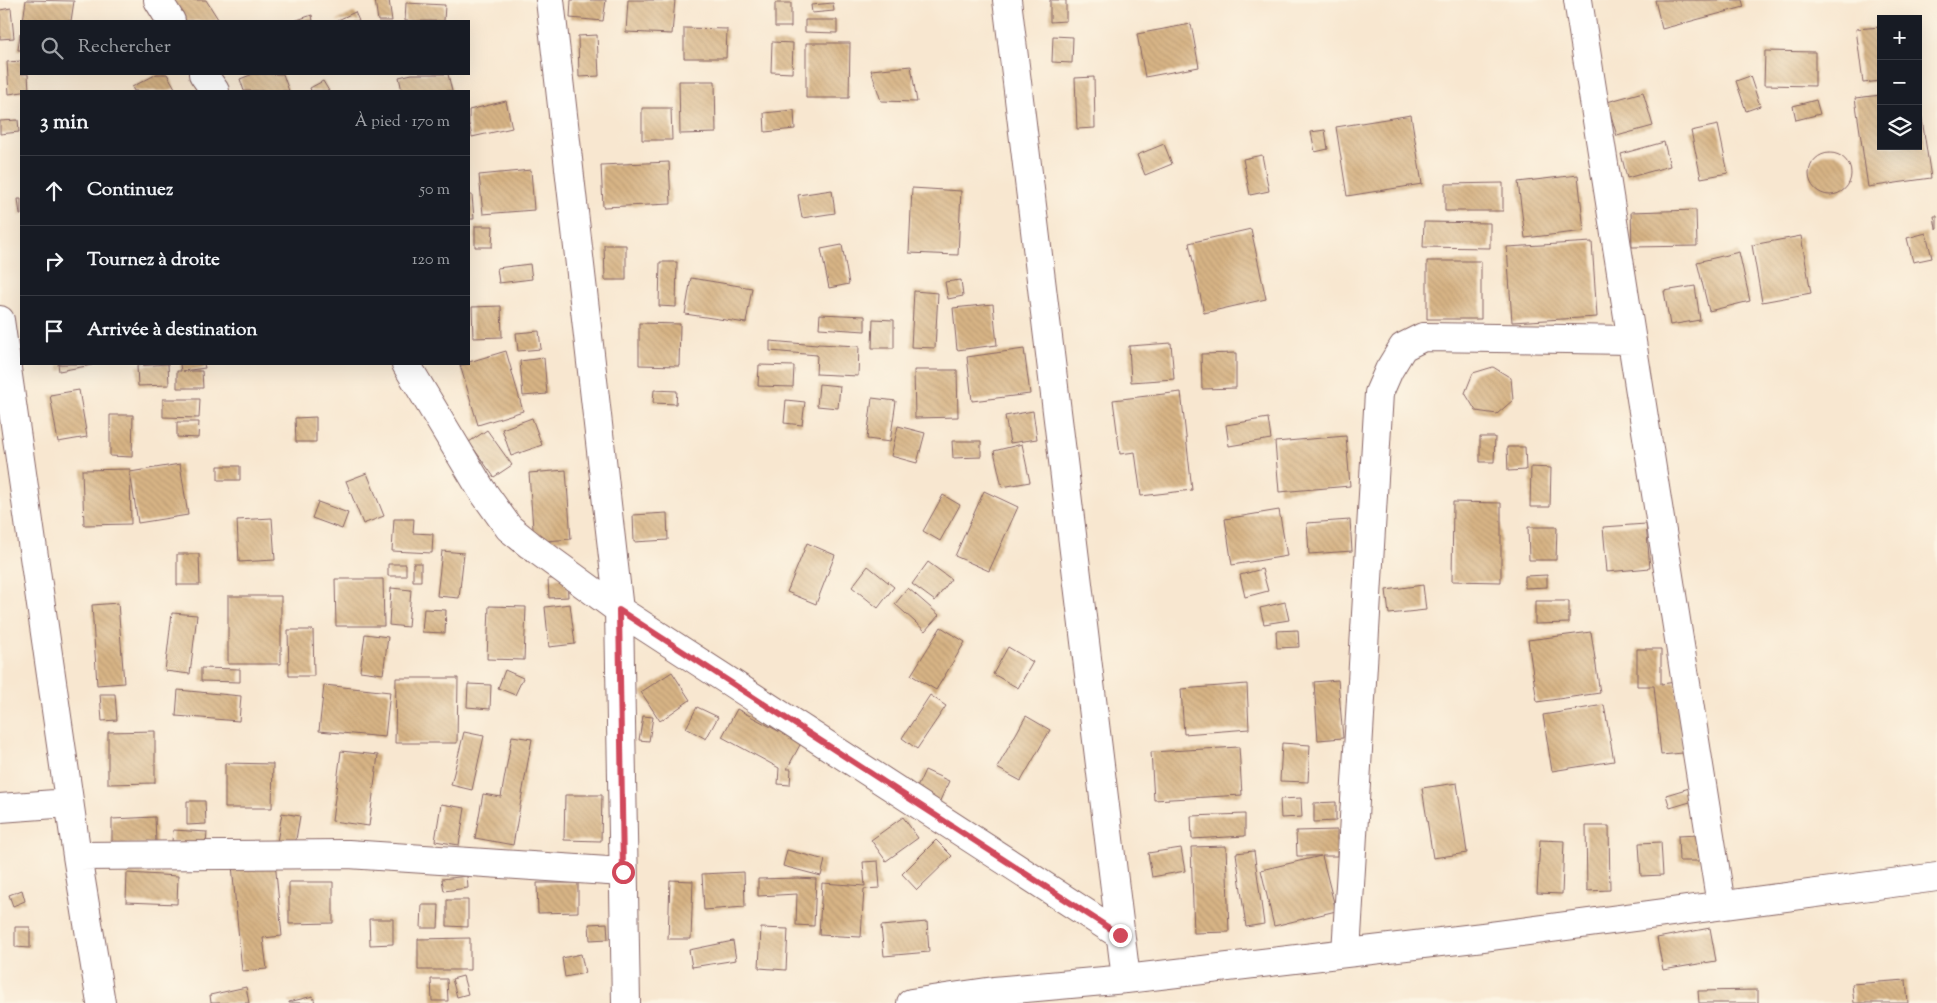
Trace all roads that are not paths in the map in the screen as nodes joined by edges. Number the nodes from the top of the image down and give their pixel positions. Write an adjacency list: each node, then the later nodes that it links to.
1 (158, 0): 5 (street)
2 (550, 0): 11 (street)
3 (1007, 0): 18 (street)
4 (1578, 0): 9 (street)
5 (170, 20)
6 (204, 75): 7 (street)
7 (214, 90)
8 (0, 320): 12 (street)
9 (1631, 340): 17 (street); 19 (street)
10 (407, 365): 11 (street)
11 (619, 610): 15 (street); 18 (street)
12 (69, 803): 13 (street); 14 (street)
13 (0, 808)
14 (77, 856): 15 (street); 22 (street)
15 (623, 872): 23 (street)
16 (1937, 878): 17 (street)
17 (1721, 905): 19 (street)
18 (1120, 935): 20 (street)
19 (1346, 953): 20 (street)
20 (1126, 979): 21 (street)
21 (994, 997): 24 (street)
22 (101, 1003)
23 (626, 1003)
24 (911, 1003)

